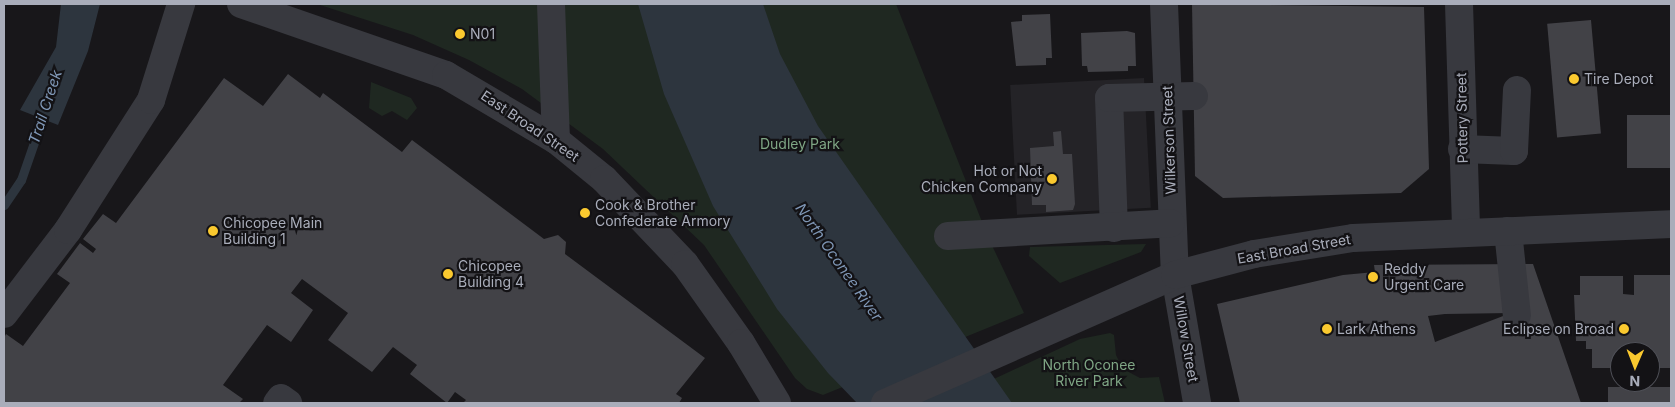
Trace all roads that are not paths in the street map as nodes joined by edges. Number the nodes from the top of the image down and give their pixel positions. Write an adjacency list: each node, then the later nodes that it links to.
1 (181, 4): 17 (street)
2 (241, 4): 8 (street, East Broad Street)
3 (551, 4): 8 (street)
4 (1164, 4): 7 (street, Wilkerson Street)
5 (1459, 4): 9 (street, Pottery Street)
6 (1518, 90): 9 (street)
7 (1180, 96): 10 (street, Wilkerson Street); 12 (street)
8 (556, 140): 21 (street, East Broad Street)
9 (1462, 149): 14 (street, Pottery Street)
10 (1171, 223): 12 (street); 16 (street, Wilkerson Street)
11 (1671, 224): 13 (street, East Broad Street)
12 (1114, 228): 15 (street)
13 (1508, 231): 14 (street, East Broad Street); 18 (street)
14 (1466, 233): 16 (street, East Broad Street)
15 (948, 236)
16 (1175, 275): 22 (street, East Broad Street); 23 (street, Willow Street)
17 (4, 314)
18 (1516, 316)
19 (277, 403): 20 (street)
20 (288, 403)
21 (777, 403)
22 (885, 403)
23 (1197, 403)

